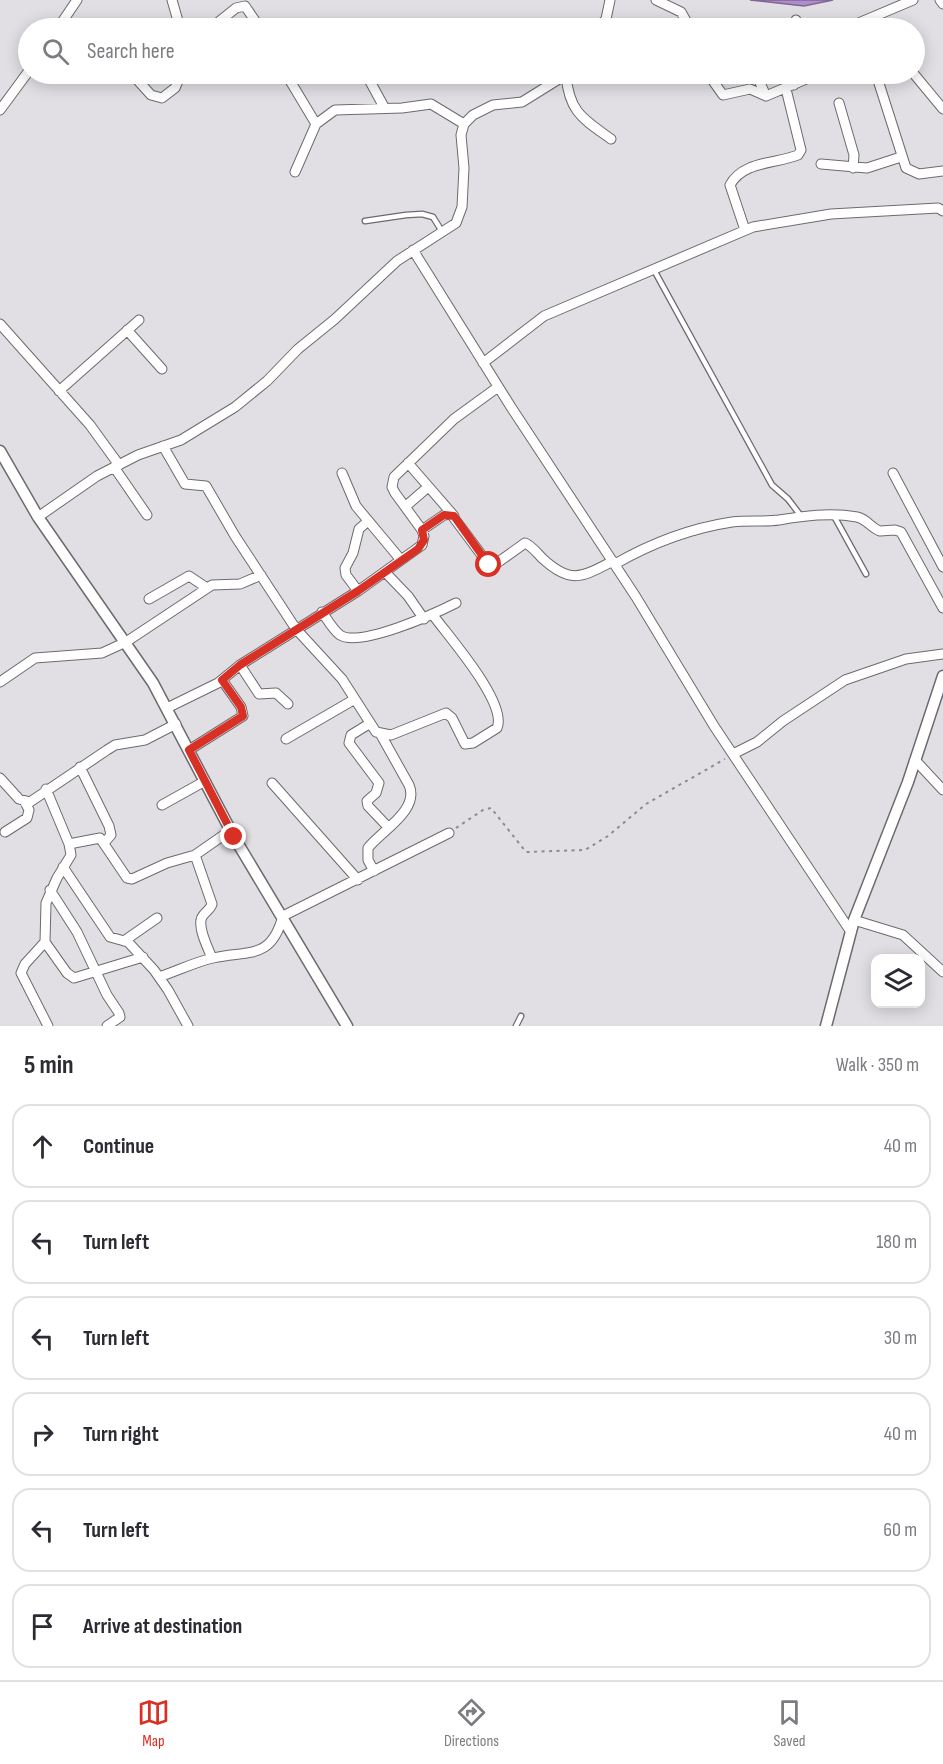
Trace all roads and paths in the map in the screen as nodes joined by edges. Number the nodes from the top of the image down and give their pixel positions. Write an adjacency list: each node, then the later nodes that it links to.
1 (77, 0): 8 (street)
2 (172, 0): 9 (street)
3 (610, 0): 12 (street)
4 (656, 0): 13 (street)
5 (913, 0): 14 (street)
6 (940, 0): 7 (street)
7 (943, 4)
8 (65, 18)
9 (177, 18)
10 (224, 18): 11 (street)
11 (253, 18)
12 (606, 18)
13 (684, 18)
14 (870, 18)
15 (19, 84): 33 (street)
16 (141, 84): 17 (street)
17 (177, 84)
18 (292, 84): 34 (street)
19 (371, 84): 31 (street)
20 (550, 84): 35 (street)
21 (567, 84): 36 (street)
22 (716, 84): 29 (street)
23 (761, 84): 29 (street)
24 (789, 84): 28 (street)
25 (798, 84): 28 (street)
26 (879, 84): 37 (street)
27 (922, 84): 32 (street)
28 (790, 88): 29 (street); 44 (street)
29 (766, 96)
30 (839, 103): 39 (street)
31 (384, 107): 34 (street); 35 (street)
32 (943, 109)
33 (0, 110)
34 (316, 124): 41 (street)
35 (464, 124): 45 (street)
36 (611, 139)
37 (901, 157): 39 (street); 40 (street)
38 (821, 164): 39 (street)
39 (853, 168)
40 (943, 171)
41 (295, 172)
42 (943, 211): 44 (street)
43 (365, 221): 45 (lane)
44 (745, 230): 47 (street)
45 (443, 233): 46 (street)
46 (413, 250): 51 (street); 55 (street)
47 (654, 270): 51 (street); 65 (lane)
48 (139, 320): 50 (street)
49 (0, 324): 54 (street)
50 (127, 330): 52 (street); 54 (street)
51 (483, 363): 53 (street)
52 (162, 369)
53 (498, 387): 57 (street); 71 (street)
54 (59, 391): 58 (street)
55 (163, 446): 58 (street); 75 (street)
56 (0, 451): 67 (street)
57 (408, 463): 61 (street); 62 (street)
58 (117, 466): 63 (street); 67 (street)
59 (342, 473): 68 (street)
60 (893, 473): 72 (street)
61 (428, 487): 62 (street); 64 (street)
62 (406, 506): 69 (street)
63 (147, 514)
64 (454, 516): 69 (street); 71 (street)
65 (801, 516): 66 (street); 71 (street)
66 (834, 516): 74 (lane); 80 (street)
67 (38, 517): 84 (street)
68 (368, 521): 70 (street); 77 (street)
69 (422, 530): 70 (street)
70 (401, 560): 73 (street)
71 (614, 562): 98 (street)
72 (943, 567)
73 (385, 572): 77 (street); 82 (street)
74 (866, 574)
75 (261, 575): 76 (street); 83 (street)
76 (207, 588): 78 (street); 84 (street)
77 (358, 591): 81 (street)
78 (149, 599)
79 (456, 603): 82 (street)
80 (943, 608)
81 (322, 612): 82 (street); 83 (street)
82 (429, 617): 95 (street)
83 (296, 629): 86 (street); 90 (street)
84 (126, 642): 89 (street); 92 (street)
85 (943, 654): 98 (street)
86 (240, 665): 88 (street); 91 (street)
87 (943, 676): 99 (street)
88 (222, 680): 92 (street); 97 (street)
89 (0, 682)
90 (355, 699): 94 (street); 96 (street)
91 (288, 704)
92 (167, 708): 93 (street)
93 (176, 724): 97 (street); 100 (street)
94 (369, 724): 95 (street); 108 (street)
95 (381, 735): 108 (street)
96 (286, 740)
97 (189, 750): 102 (street)
98 (733, 754): 111 (path); 122 (street)
99 (915, 760): 105 (street); 121 (street)
100 (80, 767): 104 (street); 112 (street)
101 (0, 778): 106 (street)
102 (205, 781): 107 (street); 109 (street)
103 (272, 783): 117 (street)
104 (46, 789): 106 (street); 113 (street)
105 (943, 790)
106 (24, 802): 110 (street)
107 (162, 805)
108 (388, 827): 116 (street)
109 (231, 830): 114 (street); 119 (street)
110 (5, 832)
111 (449, 833): 116 (street)
112 (104, 843): 113 (street); 114 (street)
113 (69, 844): 115 (street)
114 (195, 855): 126 (street)
115 (63, 867): 118 (street); 123 (street)
116 (374, 872): 117 (street)
117 (358, 880): 119 (street)
118 (50, 890): 124 (street); 128 (street)
119 (284, 916): 126 (street); 134 (street)
120 (157, 918): 123 (street)
121 (854, 920): 122 (street); 127 (street)
122 (851, 932): 136 (street)
123 (124, 941): 125 (street)
124 (45, 942): 128 (street); 131 (street)
125 (143, 957): 128 (street); 129 (street)
126 (212, 958): 129 (street)
127 (943, 972)
128 (96, 973): 132 (street)
129 (159, 977): 133 (street)
130 (521, 1016): 135 (lane)
131 (48, 1026)
132 (107, 1026)
133 (188, 1026)
134 (347, 1026)
135 (516, 1026)
136 (826, 1026)

